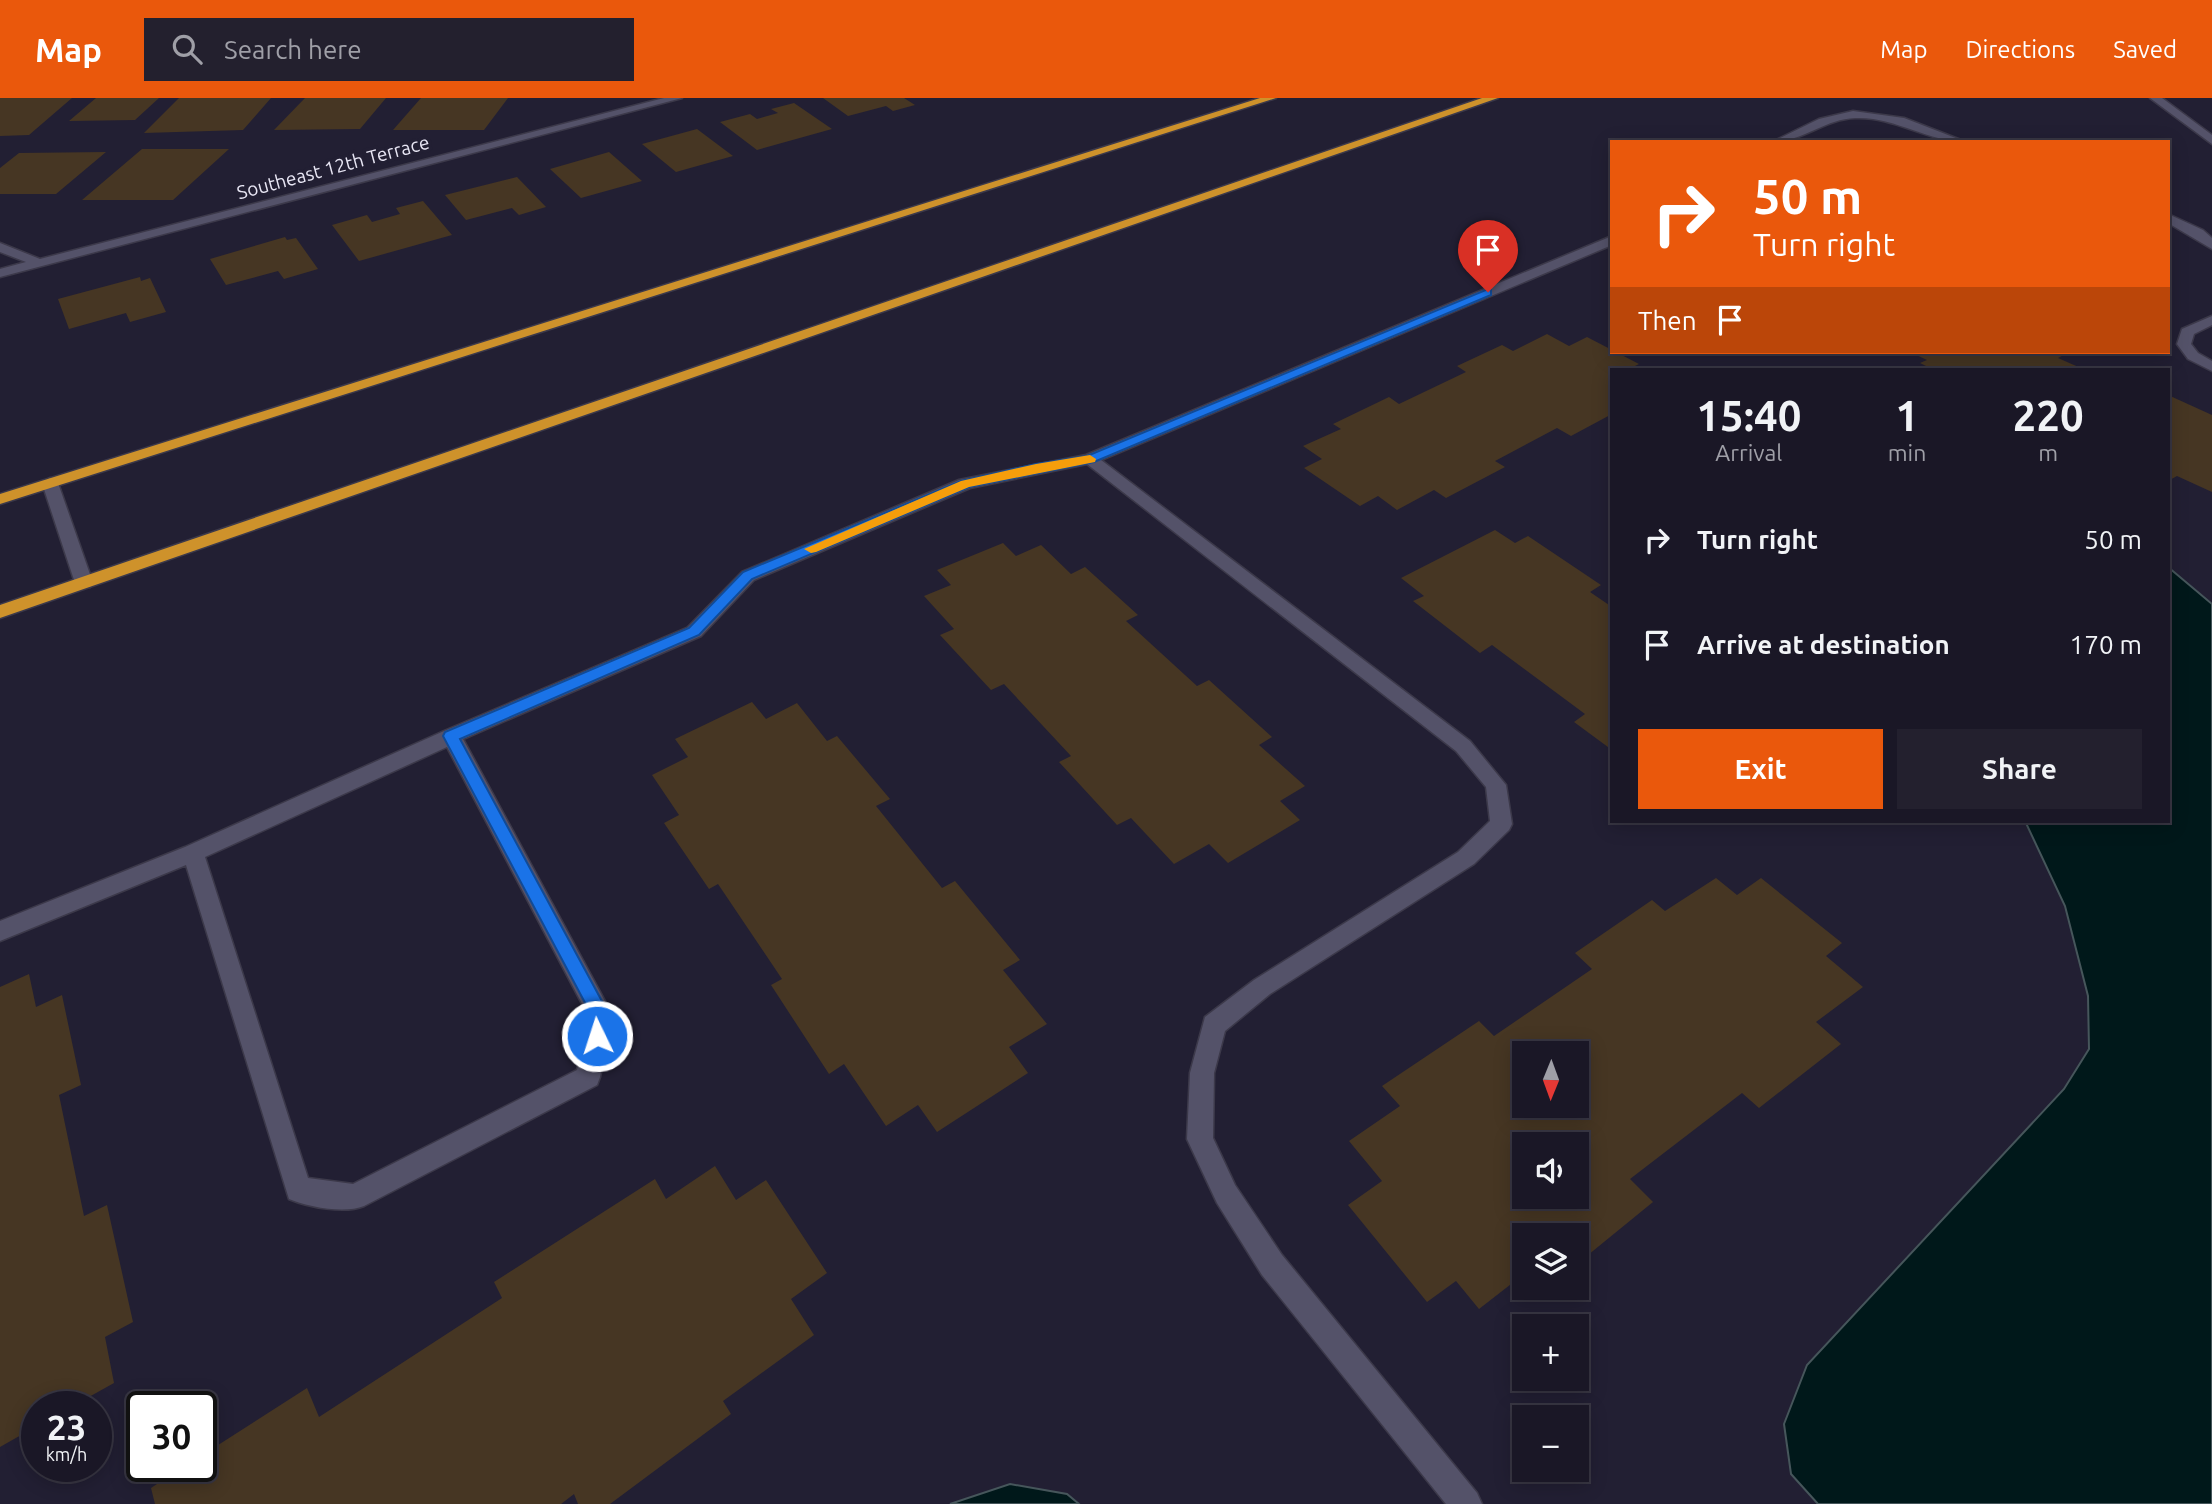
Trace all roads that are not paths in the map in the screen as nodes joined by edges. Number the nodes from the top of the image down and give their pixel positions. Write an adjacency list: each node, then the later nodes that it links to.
1 (677, 98): 12 (street, Southeast 12th Terrace)
2 (1270, 98): 17 (highway)
3 (1493, 98): 19 (highway)
4 (2155, 98): 7 (street)
5 (1783, 140): 6 (street)
6 (1955, 140)
7 (2212, 141)
8 (2170, 219): 10 (street)
9 (1610, 241): 16 (street)
10 (2212, 245)
11 (0, 247): 12 (street)
12 (39, 263): 13 (street, Southeast 12th Terrace)
13 (0, 273)
14 (2212, 320): 15 (street)
15 (2212, 367)
16 (1090, 459): 21 (street); 24 (street)
17 (50, 483): 18 (highway); 19 (street)
18 (0, 499)
19 (84, 583): 20 (highway)
20 (0, 612)
21 (451, 736): 22 (street); 22 (street)
22 (193, 853): 23 (street)
23 (0, 932)
24 (1466, 1504)

